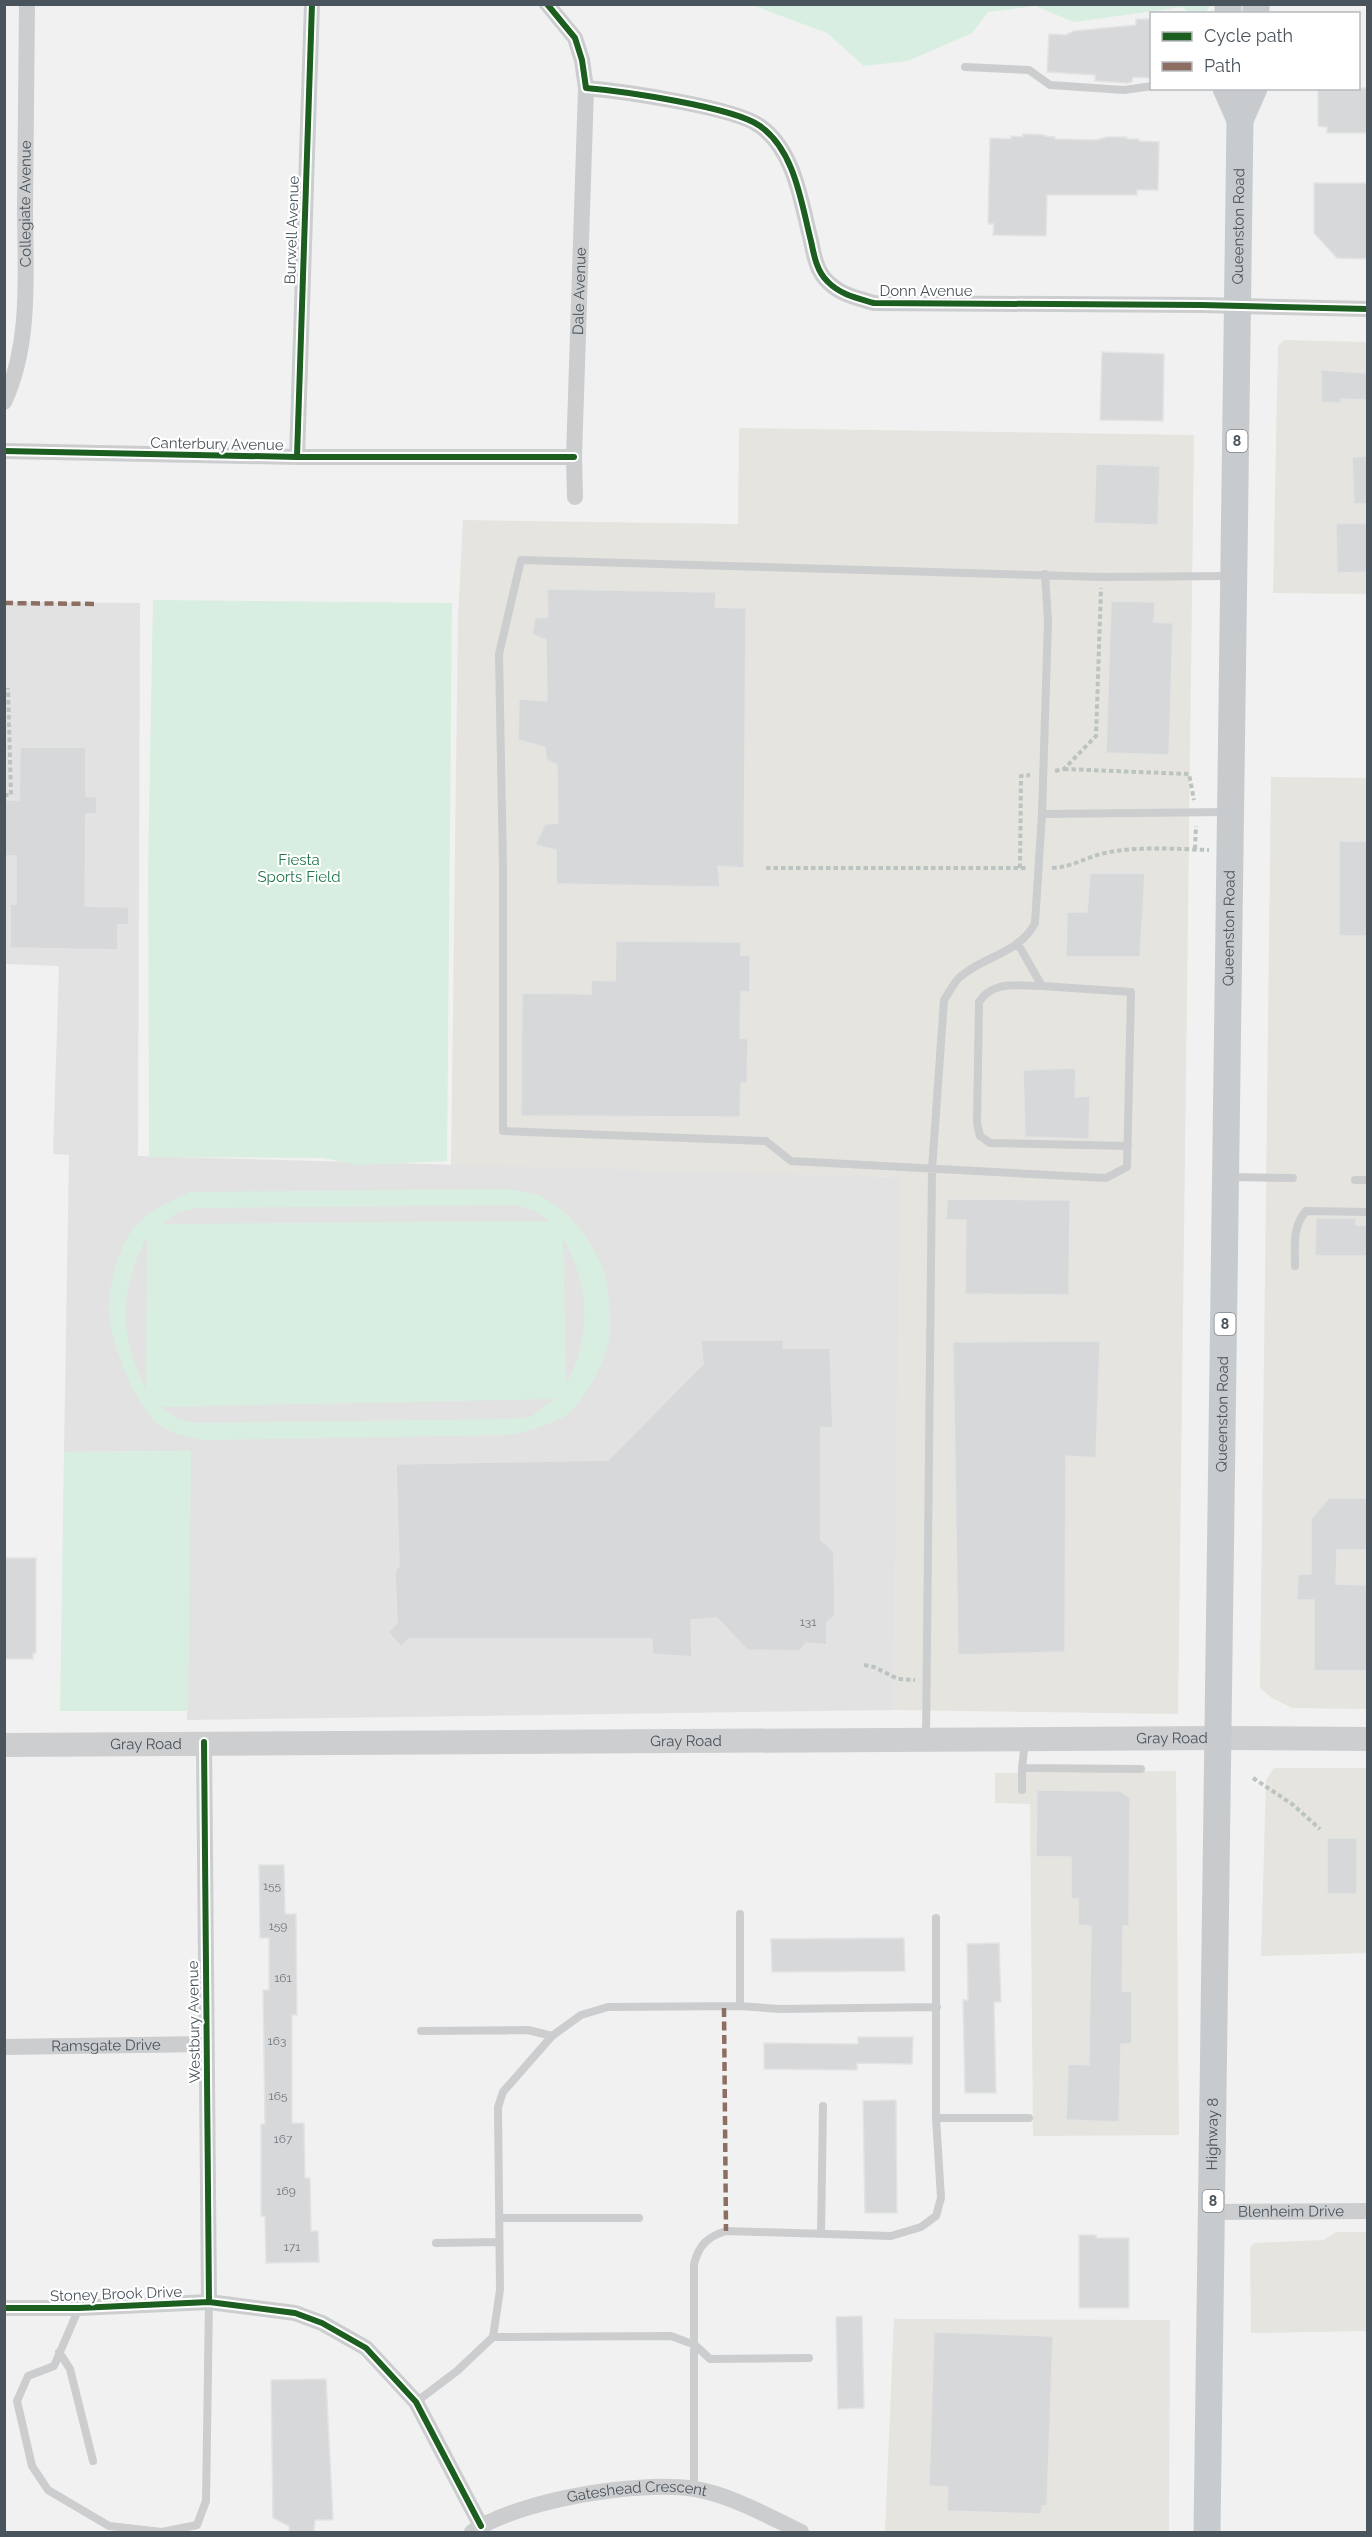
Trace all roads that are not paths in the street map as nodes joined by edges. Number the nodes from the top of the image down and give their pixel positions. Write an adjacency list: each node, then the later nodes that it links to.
1 (27, 4): 12 (street, Collegiate Avenue)
2 (312, 4): 14 (street, Burwell Avenue)
3 (547, 4): 6 (street)
4 (965, 67): 5 (lane)
5 (1150, 86)
6 (586, 88): 10 (street, Donn Avenue); 15 (street, Dale Avenue)
7 (1227, 90): 9 (main road, Queenston Road / 8)
8 (1253, 90): 9 (main road, Queenston Road / 8)
9 (1240, 120): 10 (main road, Queenston Road / 8)
10 (1238, 306): 11 (street, Donn Avenue); 18 (main road, Queenston Road / 8)
11 (1368, 309)
12 (4, 402)
13 (4, 451): 14 (street, Canterbury Avenue)
14 (297, 457): 15 (street, Canterbury Avenue)
15 (574, 457): 16 (street, Dale Avenue)
16 (575, 497)
17 (1045, 574): 18 (lane); 20 (lane); 24 (lane)
18 (1234, 576): 19 (main road, Queenston Road / 8)
19 (1230, 812): 20 (lane); 25 (main road, Queenston Road / 8)
20 (1042, 814): 21 (lane)
21 (1018, 944): 22 (lane); 24 (lane)
22 (1042, 986): 23 (lane); 23 (lane)
23 (1128, 1146): 24 (lane)
24 (932, 1168): 34 (lane)
25 (1226, 1177): 26 (lane); 31 (main road, Queenston Road / 8)
26 (1293, 1178)
27 (1355, 1180): 28 (lane)
28 (1368, 1180)
29 (1368, 1212): 30 (lane)
30 (1295, 1266)
31 (1216, 1737): 32 (main road, Gray Road); 33 (main road, Gray Road); 52 (main road, Highway 8 / 8)
32 (1368, 1739)
33 (1025, 1740): 34 (main road, Gray Road); 37 (lane)
34 (926, 1741): 35 (main road, Gray Road)
35 (204, 1742): 36 (main road, Gray Road); 46 (street, Westbury Avenue)
36 (4, 1745)
37 (1022, 1768): 38 (lane); 39 (lane)
38 (1141, 1769)
39 (1022, 1790)
40 (740, 1914): 42 (lane)
41 (936, 1918): 43 (lane)
42 (740, 2006): 43 (lane); 45 (lane)
43 (937, 2007): 49 (lane)
44 (421, 2031): 45 (lane)
45 (552, 2036): 53 (lane)
46 (206, 2044): 47 (street, Ramsgate Drive); 58 (street, Westbury Avenue)
47 (4, 2046)
48 (823, 2106): 55 (lane)
49 (936, 2118): 50 (lane); 55 (lane)
50 (1029, 2118)
51 (1368, 2211): 52 (street, Blenheim Drive)
52 (1213, 2212): 70 (main road, Highway 8 / 8)
53 (500, 2218): 54 (lane); 56 (lane)
54 (639, 2218)
55 (821, 2234): 62 (lane)
56 (498, 2242): 57 (lane); 61 (lane)
57 (436, 2243)
58 (209, 2302): 60 (street, Stoney Brook Drive); 63 (lane); 65 (street, Stoney Brook Drive)
59 (4, 2308): 60 (street, Stoney Brook Drive)
60 (79, 2308): 63 (lane)
61 (493, 2337): 62 (lane); 65 (lane)
62 (695, 2345): 64 (lane); 67 (lane)
63 (59, 2352): 66 (lane)
64 (809, 2358)
65 (416, 2402): 68 (street, Stoney Brook Drive)
66 (93, 2461)
67 (694, 2489): 68 (street, Gateshead Crescent); 69 (street, Gateshead Crescent)
68 (477, 2529)
69 (801, 2532)
70 (1208, 2532)

